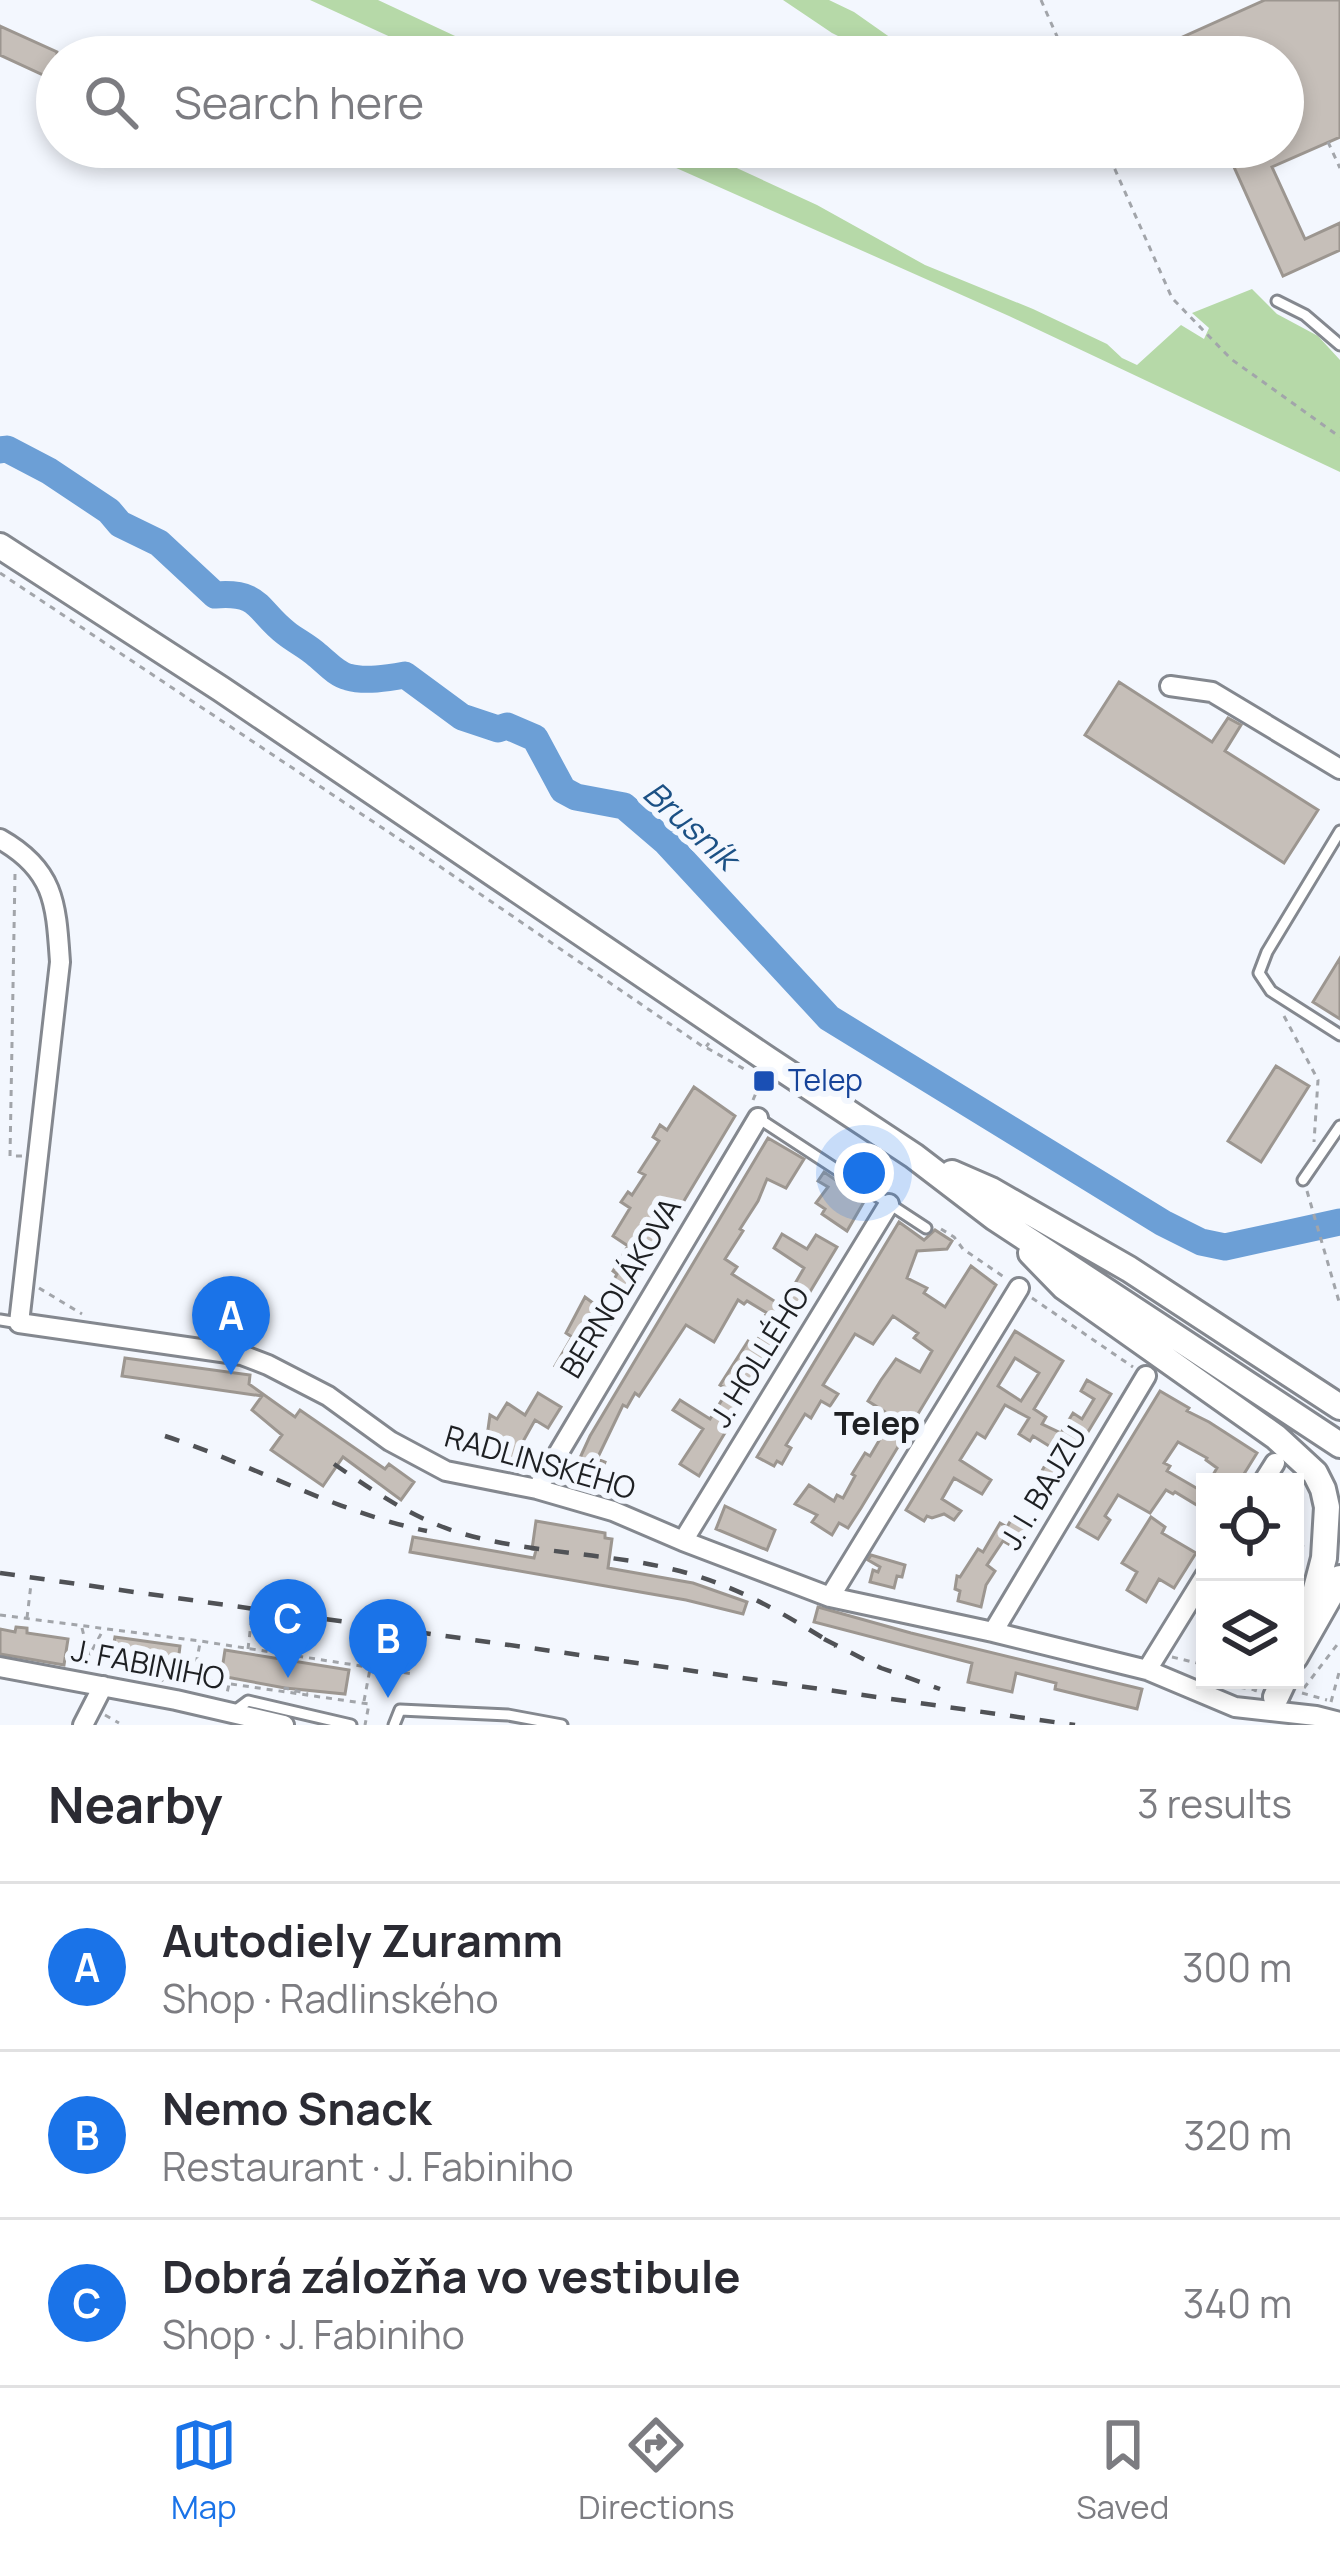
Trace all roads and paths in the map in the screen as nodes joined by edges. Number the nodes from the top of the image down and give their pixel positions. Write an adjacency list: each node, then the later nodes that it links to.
1 (1041, 0): 2 (path)
2 (1057, 36)
3 (1328, 142): 5 (path)
4 (1114, 168): 8 (path)
5 (1340, 168)
6 (1276, 301): 7 (lane)
7 (1340, 345)
8 (1340, 437)
9 (0, 546): 24 (main road)
10 (1170, 686): 11 (street)
11 (1340, 769)
12 (1340, 831): 15 (lane)
13 (0, 838): 23 (street, RADLINSKÉHO)
14 (15, 865): 23 (path)
15 (1271, 991): 16 (lane); 22 (path)
16 (1340, 1035)
17 (705, 1048): 18 (path)
18 (743, 1069)
19 (763, 1079): 20 (path)
20 (754, 1111): 26 (lane); 37 (street, BERNOLÁKOVA)
21 (1340, 1126): 25 (lane)
22 (1312, 1148)
23 (37, 1156): 31 (street, RADLINSKÉHO)
24 (914, 1156): 27 (main road); 33 (main road)
25 (1304, 1180): 30 (path)
26 (889, 1204): 28 (lane); 38 (street, J. HOLLÉHO)
27 (995, 1218): 34 (main road); 48 (main road)
28 (926, 1228): 29 (path)
29 (1019, 1288): 32 (path); 42 (street)
30 (1340, 1305)
31 (9, 1322): 37 (street, RADLINSKÉHO)
32 (1146, 1376): 49 (street, J. I. BAJZU)
33 (1340, 1407)
34 (1340, 1445)
35 (1275, 1463): 36 (street)
36 (1269, 1473)
37 (537, 1489): 38 (street, RADLINSKÉHO)
38 (682, 1541): 42 (street, RADLINSKÉHO)
39 (1340, 1578): 51 (main road)
40 (1202, 1581): 57 (street)
41 (31, 1584): 45 (path)
42 (830, 1597): 49 (street, RADLINSKÉHO)
43 (0, 1615): 45 (path)
44 (252, 1615): 54 (path)
45 (27, 1618): 46 (path)
46 (82, 1626): 47 (path); 47 (path)
47 (104, 1629): 52 (path)
48 (1304, 1630)
49 (994, 1631): 57 (street, RADLINSKÉHO)
50 (412, 1637): 56 (path)
51 (1304, 1639)
52 (200, 1641): 54 (path); 58 (path)
53 (1340, 1641): 60 (path)
54 (248, 1648): 56 (path)
55 (0, 1667): 59 (street, J. FABINIHO)
56 (370, 1667): 62 (path)
57 (1147, 1670): 65 (street, RADLINSKÉHO)
58 (229, 1684): 62 (path); 63 (path)
59 (103, 1686): 63 (street, J. FABINIHO); 64 (street)
60 (1275, 1690): 61 (path)
61 (1331, 1701)
62 (364, 1703): 70 (path)
63 (228, 1712): 68 (street, J. FABINIHO); 69 (lane)
64 (94, 1719): 66 (path)
65 (1340, 1722)
66 (119, 1723): 67 (path)
67 (133, 1725)
68 (284, 1725)
69 (351, 1725)
70 (365, 1725)
71 (394, 1725): 72 (lane)
72 (562, 1725)

